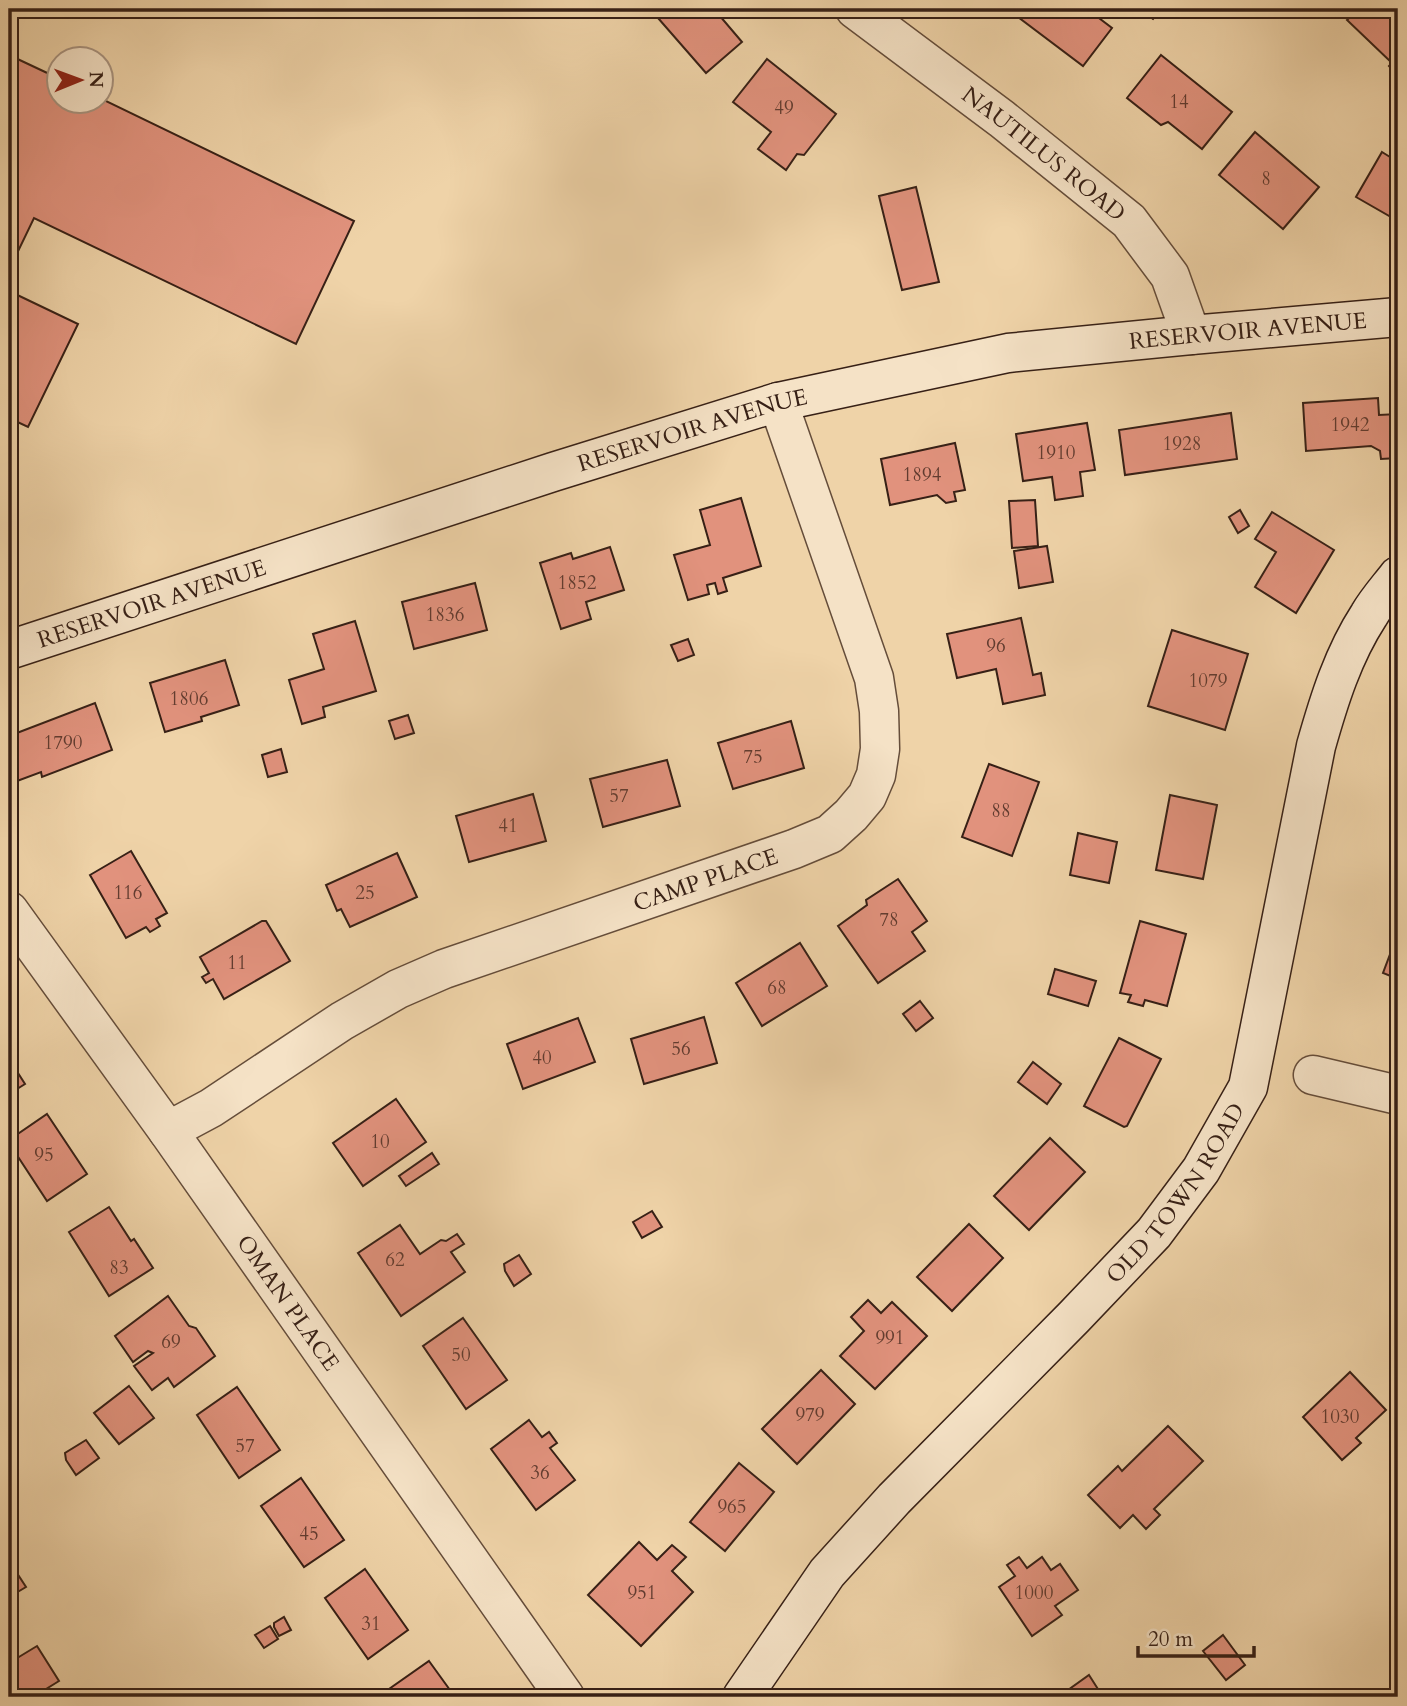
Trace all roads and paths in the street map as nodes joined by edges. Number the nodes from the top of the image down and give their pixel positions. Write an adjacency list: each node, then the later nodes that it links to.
1 (855, 9): 3 (main road, NAUTILUS ROAD)
2 (1398, 317): 3 (main road, RESERVOIR AVENUE)
3 (1191, 335): 4 (main road, RESERVOIR AVENUE)
4 (778, 402): 6 (main road, RESERVOIR AVENUE); 10 (main road, CAMP PLACE)
5 (1398, 576): 12 (main road, OLD TOWN ROAD)
6 (9, 650)
7 (9, 911): 10 (main road, OMAN PLACE)
8 (1313, 1075): 9 (main road)
9 (1398, 1095)
10 (168, 1131): 11 (main road, OMAN PLACE)
11 (565, 1697)
12 (742, 1697)

